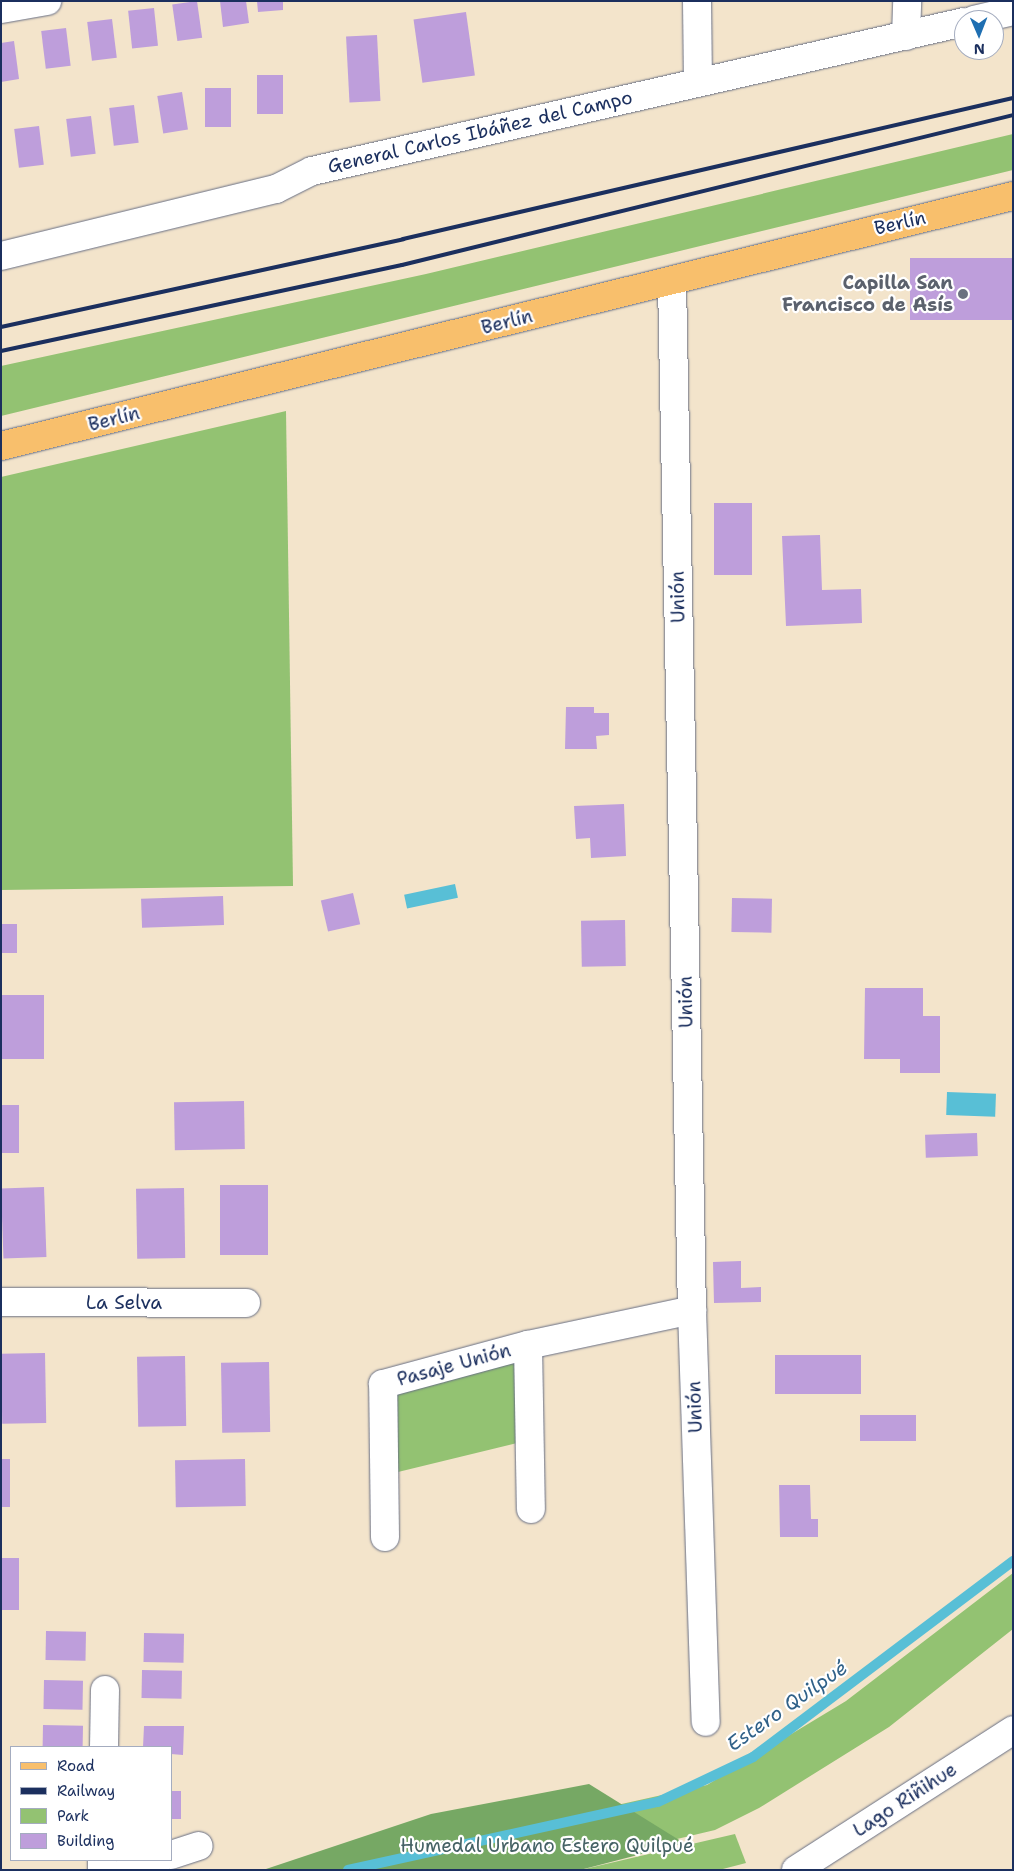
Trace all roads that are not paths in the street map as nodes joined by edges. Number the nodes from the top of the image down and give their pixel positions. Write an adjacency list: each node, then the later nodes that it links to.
1 (47, 1): 4 (street)
2 (696, 1): 7 (street)
3 (907, 1): 6 (street)
4 (1, 9)
5 (954, 24): 6 (street, General Carlos Ibáñez del Campo)
6 (906, 36): 7 (street, General Carlos Ibáñez del Campo)
7 (698, 82): 9 (street, General Carlos Ibáñez del Campo)
8 (1013, 196): 10 (main road, Berlín)
9 (1, 256)
10 (672, 282): 11 (main road, Berlín); 14 (street, Unión)
11 (1, 446)
12 (1, 1302): 13 (street, La Selva)
13 (246, 1303)
14 (692, 1310): 15 (street, Pasaje Unión); 19 (street, Unión)
15 (528, 1345): 16 (street, Pasaje Unión); 17 (street, Pasaje Unión)
16 (531, 1509)
17 (385, 1537)
18 (105, 1690): 21 (street)
19 (706, 1722)
20 (1013, 1730): 26 (street, Lago Riñihue)
21 (104, 1746)
22 (199, 1846): 23 (street)
23 (172, 1855)
24 (155, 1861): 25 (street)
25 (127, 1870)
26 (796, 1870)

